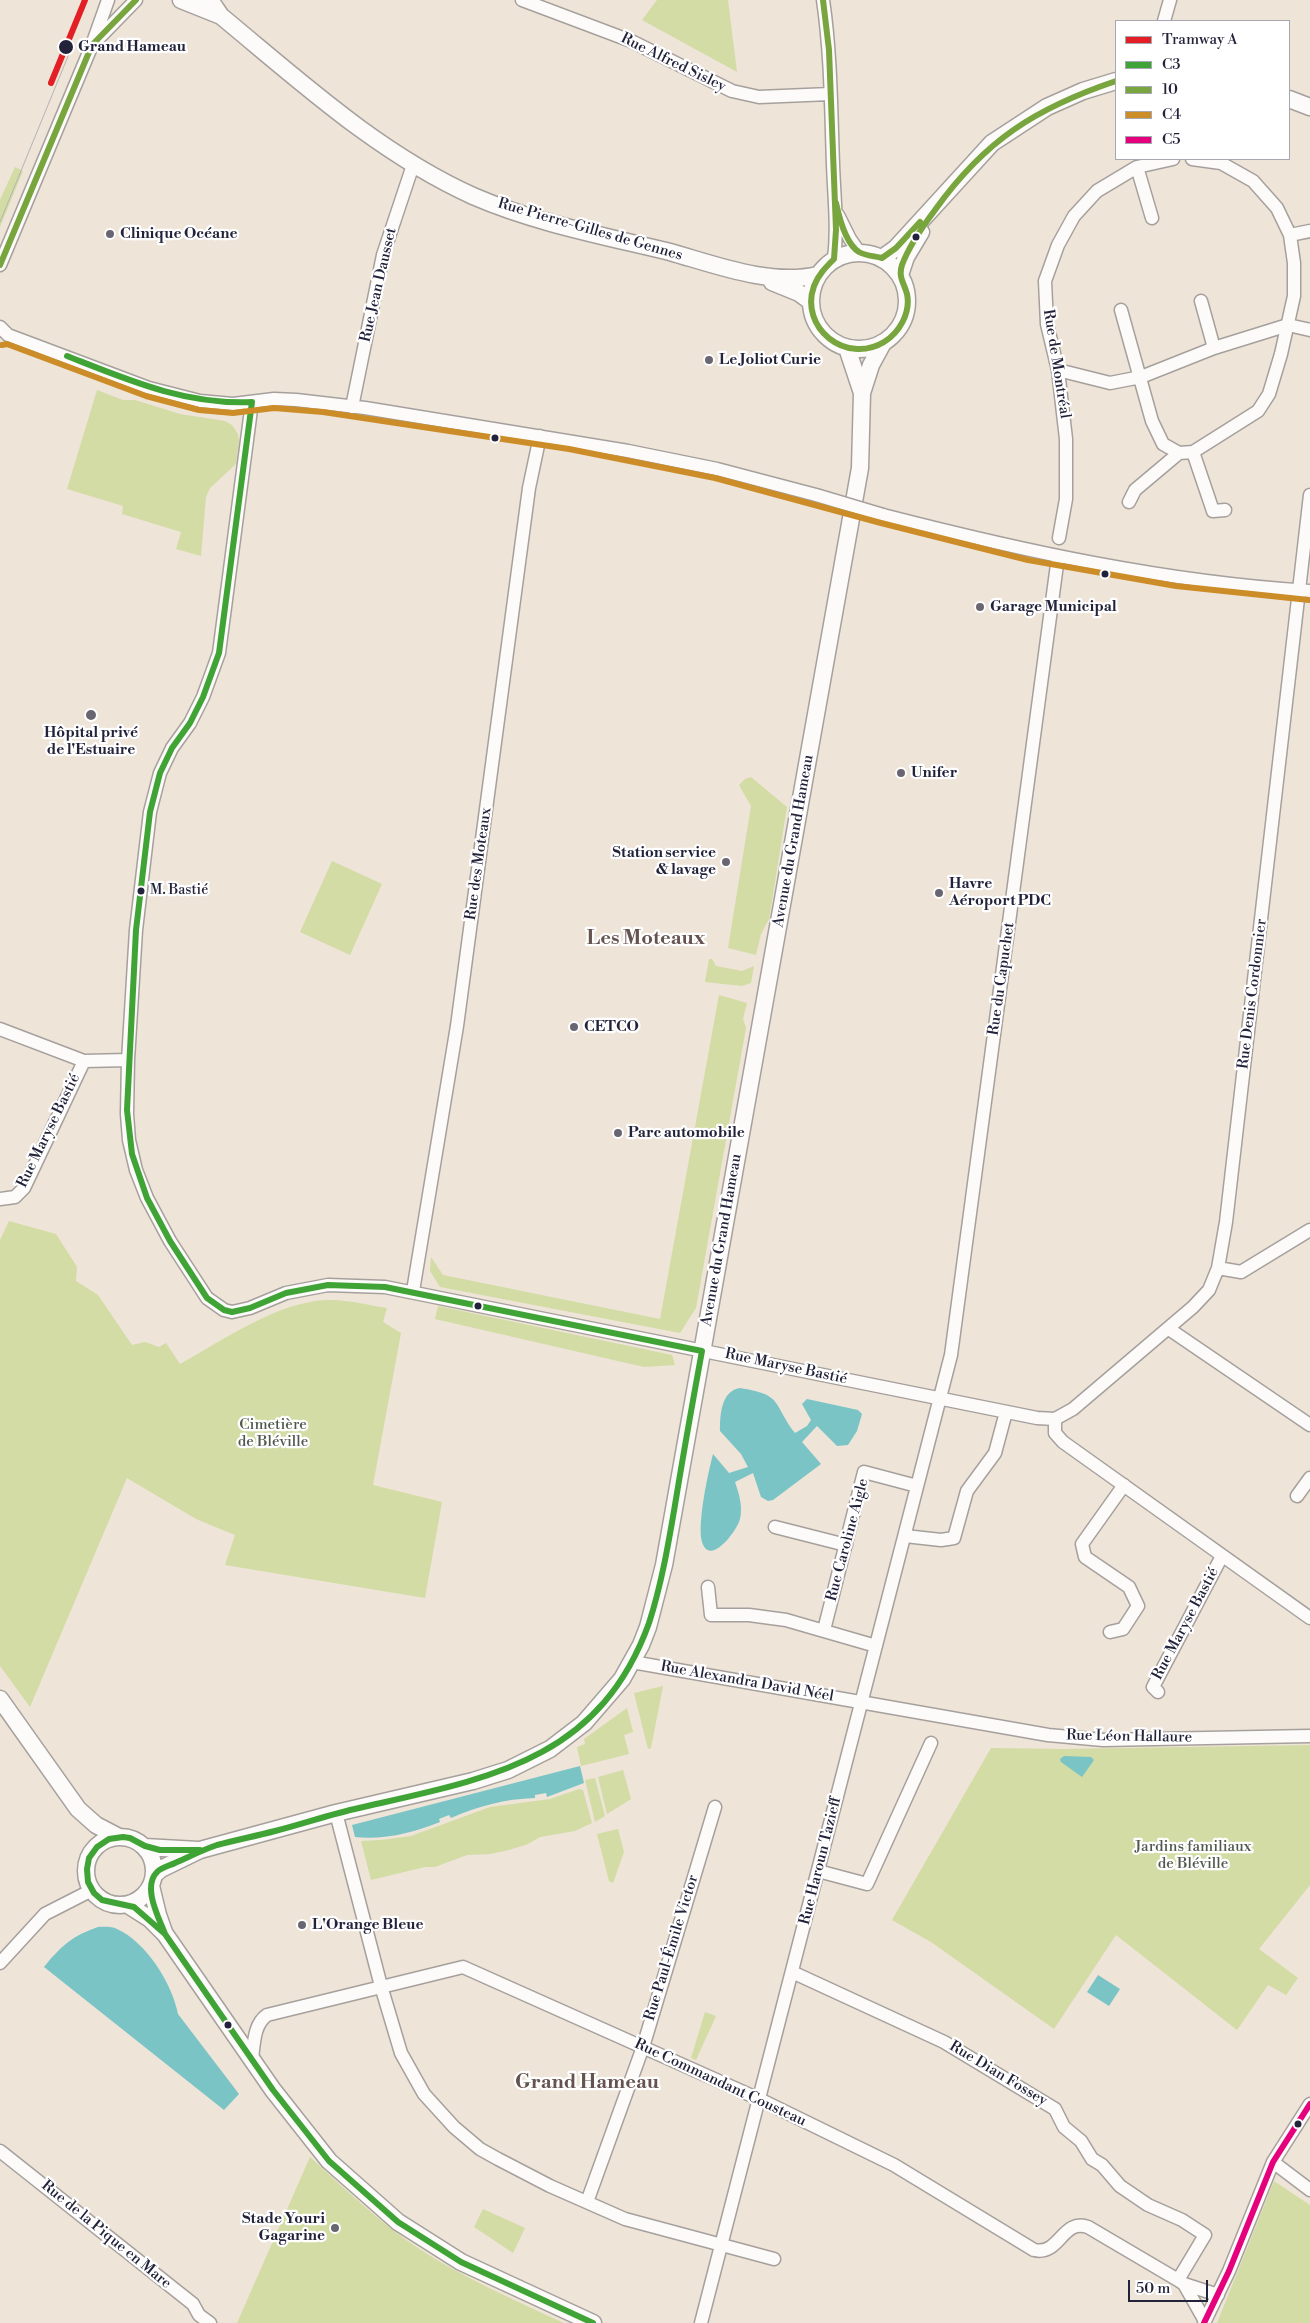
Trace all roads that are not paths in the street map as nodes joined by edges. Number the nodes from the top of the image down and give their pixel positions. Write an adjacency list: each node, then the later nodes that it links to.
1 (108, 0): 10 (street)
2 (136, 0): 10 (street)
3 (181, 0): 8 (main road, Rue Pierre-Gilles de Gennes)
4 (210, 0): 8 (main road, Rue Pierre-Gilles de Gennes)
5 (522, 0): 12 (street, Rue Alfred Sisley)
6 (823, 0): 12 (street)
7 (1170, 0): 9 (street)
8 (221, 16): 19 (main road, Rue Pierre-Gilles de Gennes)
9 (1164, 20)
10 (92, 45): 29 (street)
11 (1115, 81): 21 (main road)
12 (830, 94): 22 (street)
13 (1290, 98): 15 (main road)
14 (1290, 98): 16 (main road)
15 (1310, 102)
16 (1310, 107)
17 (1168, 160): 20 (street, Rue de Montréal)
18 (1199, 160): 25 (street)
19 (413, 165): 30 (main road, Rue Pierre-Gilles de Gennes); 46 (street, Rue Jean Dausset)
20 (1137, 167): 23 (street); 42 (street, Rue de Montréal)
21 (938, 203): 27 (main road); 32 (main road)
22 (836, 212): 26 (street); 28 (street)
23 (1152, 218)
24 (1310, 231): 25 (street)
25 (1290, 235): 36 (street)
26 (859, 252): 27 (main road); 28 (main road)
27 (882, 258): 32 (main road)
28 (834, 259): 31 (main road)
29 (0, 266)
30 (746, 272): 31 (main road, Rue Pierre-Gilles de Gennes); 33 (main road, Rue Pierre-Gilles de Gennes)
31 (818, 275): 33 (main road)
32 (900, 275): 39 (main road, Avenue du Grand Hameau)
33 (810, 301): 40 (main road)
34 (1201, 301): 41 (street)
35 (1121, 310): 43 (street)
36 (1288, 325): 37 (street); 41 (street); 48 (street)
37 (1310, 330)
38 (3, 333): 45 (street)
39 (883, 343): 40 (main road); 44 (main road, Avenue du Grand Hameau)
40 (846, 348): 44 (main road, Avenue du Grand Hameau)
41 (1214, 348): 43 (street)
42 (1058, 370): 43 (street); 53 (street, Rue de Montréal)
43 (1141, 377): 49 (street)
44 (862, 393): 64 (main road, Avenue du Grand Hameau)
45 (252, 402): 46 (street); 57 (street)
46 (352, 407): 47 (street)
47 (540, 436): 54 (street, bridge); 62 (street, Rue des Moteaux)
48 (1193, 452): 49 (street); 52 (street)
49 (1179, 453): 51 (street)
50 (1310, 495): 55 (street, Rue Denis Cordonnier)
51 (1129, 502)
52 (1225, 510)
53 (1059, 538)
54 (1058, 557): 55 (street); 65 (street, Rue du Capuchet)
55 (1305, 591): 61 (street, Rue Denis Cordonnier)
56 (0, 1029): 58 (street)
57 (128, 1060): 58 (street, Rue Maryse Bastié); 62 (street, Rue Maryse Bastié)
58 (84, 1061): 59 (street, Rue Maryse Bastié)
59 (0, 1199)
60 (1307, 1236): 61 (street)
61 (1218, 1268): 63 (street, Rue Denis Cordonnier)
62 (412, 1291): 64 (street, Rue Maryse Bastié)
63 (1169, 1328): 67 (street, Rue Denis Cordonnier); 68 (street)
64 (702, 1351): 65 (street, Rue Maryse Bastié); 82 (main road, Avenue du Grand Hameau)
65 (940, 1399): 66 (street, Rue Maryse Bastié); 71 (street, Rue Haroun Tazieff)
66 (1006, 1412): 67 (street, Rue Maryse Bastié); 74 (street)
67 (1055, 1419): 70 (street, Rue Maryse Bastié)
68 (1310, 1425)
69 (1310, 1478): 72 (street)
70 (1124, 1485): 76 (street, Rue Maryse Bastié); 80 (street)
71 (918, 1486): 74 (street, Rue Haroun Tazieff); 75 (street, Rue Caroline Aigle)
72 (1297, 1496)
73 (775, 1527): 75 (street)
74 (904, 1536): 81 (street, Rue Haroun Tazieff)
75 (846, 1545): 79 (street, Rue Caroline Aigle)
76 (1222, 1556): 78 (street, Rue Maryse Bastié); 83 (street, Rue Maryse Bastié)
77 (708, 1587): 79 (street)
78 (1310, 1618)
79 (824, 1630): 81 (street)
80 (1110, 1632)
81 (876, 1646): 85 (street, Rue Haroun Tazieff)
82 (632, 1662): 85 (street, Rue Alexandra David Néel); 90 (main road, Avenue du Grand Hameau)
83 (1158, 1692)
84 (0, 1699): 89 (main road)
85 (862, 1702): 86 (street, Rue Léon Hallaure); 95 (street, Rue Haroun Tazieff)
86 (1310, 1736)
87 (931, 1742): 95 (street)
88 (715, 1807): 103 (street, Rue Paul-Émile Victor)
89 (78, 1809): 91 (main road); 93 (main road)
90 (336, 1814): 94 (main road, Avenue du Grand Hameau); 102 (street)
91 (119, 1836): 92 (main road); 93 (main road)
92 (145, 1847): 94 (main road, Avenue du Grand Hameau); 96 (main road)
93 (93, 1850): 97 (main road)
94 (200, 1850): 96 (main road, Avenue du Grand Hameau)
95 (818, 1872): 101 (street, Rue Haroun Tazieff)
96 (153, 1880): 98 (main road); 99 (main road)
97 (92, 1890): 98 (main road); 100 (street)
98 (128, 1905): 99 (main road)
99 (165, 1934): 104 (main road)
100 (0, 1963)
101 (792, 1972): 105 (street, Rue Haroun Tazieff); 113 (street, Rue Dian Fossey)
102 (381, 1986): 103 (street, Rue Commandant Cousteau); 104 (street, Rue Commandant Cousteau); 110 (street)
103 (643, 2047): 105 (street, Rue Commandant Cousteau); 110 (street, Rue Paul-Émile Victor)
104 (252, 2059): 117 (main road)
105 (759, 2099): 111 (street, Rue Haroun Tazieff); 113 (street, Rue Commandant Cousteau)
106 (1310, 2104): 108 (street)
107 (0, 2151): 116 (street, Rue de la Pique en Mare)
108 (1274, 2162): 109 (street); 114 (street)
109 (1310, 2190)
110 (587, 2202): 111 (street)
111 (721, 2245): 112 (street); 118 (street, Rue Haroun Tazieff)
112 (774, 2260)
113 (1181, 2282): 114 (street, Rue Commandant Cousteau); 115 (street)
114 (1218, 2295): 115 (street)
115 (1204, 2322)
116 (210, 2323)
117 (593, 2323)
118 (701, 2323)

